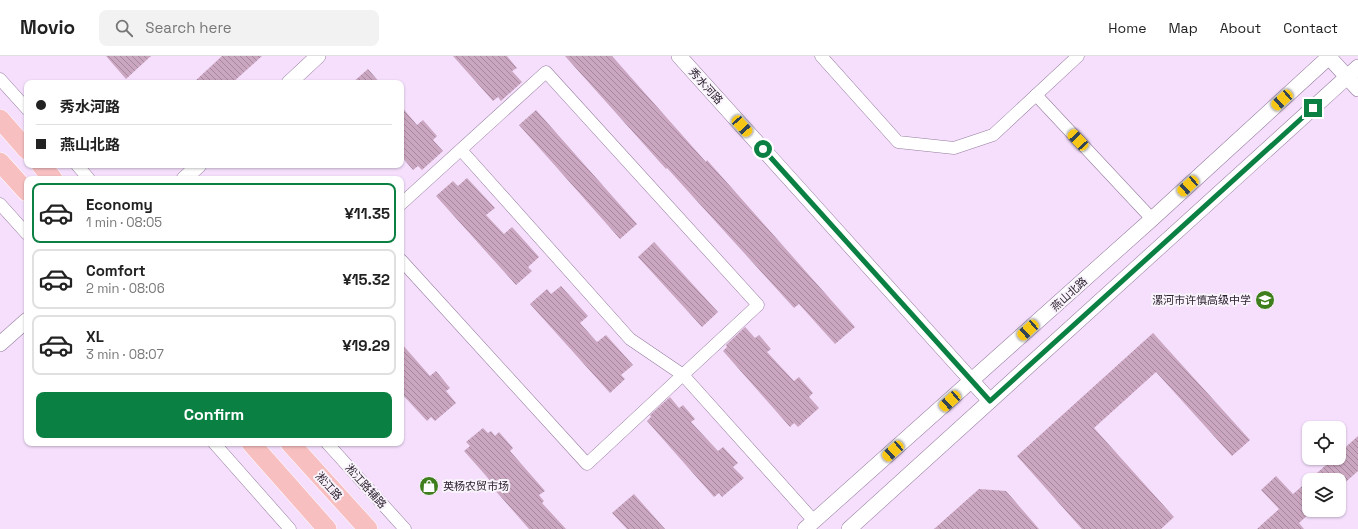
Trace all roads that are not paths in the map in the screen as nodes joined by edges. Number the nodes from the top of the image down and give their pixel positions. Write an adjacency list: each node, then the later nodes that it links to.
1 (318, 56): 8 (street)
2 (679, 56): 31 (street, 秀水河路)
3 (821, 56): 10 (street)
4 (1078, 56): 10 (street)
5 (1329, 56): 6 (street); 25 (street, 燕山北路)
6 (1353, 72): 9 (street); 32 (street)
7 (0, 79): 11 (street)
8 (292, 80)
9 (1358, 89)
10 (1036, 95): 25 (street)
11 (24, 106)
12 (0, 119): 13 (main road)
13 (24, 147)
14 (461, 150): 23 (street); 30 (street); 30 (street)
15 (0, 162): 22 (main road)
16 (44, 168): 19 (main road)
17 (80, 168): 20 (street)
18 (196, 168): 21 (street)
19 (50, 176)
20 (86, 176)
21 (187, 176)
22 (24, 189)
23 (404, 201)
24 (0, 204): 26 (street)
25 (1152, 219): 31 (street, 燕山北路)
26 (24, 231)
27 (404, 263): 30 (street)
28 (24, 323): 29 (street)
29 (0, 344)
30 (683, 375): 37 (street)
31 (972, 381): 32 (street, 秀水河路); 37 (street, 燕山北路)
32 (990, 401): 42 (street)
33 (217, 446): 38 (street)
34 (254, 446): 39 (main road)
35 (293, 446): 40 (main road, 淞江路)
36 (330, 446): 41 (street, 淞江路辅路)
37 (810, 525)
38 (290, 529)
39 (327, 529)
40 (368, 529)
41 (405, 529)
42 (848, 529)

